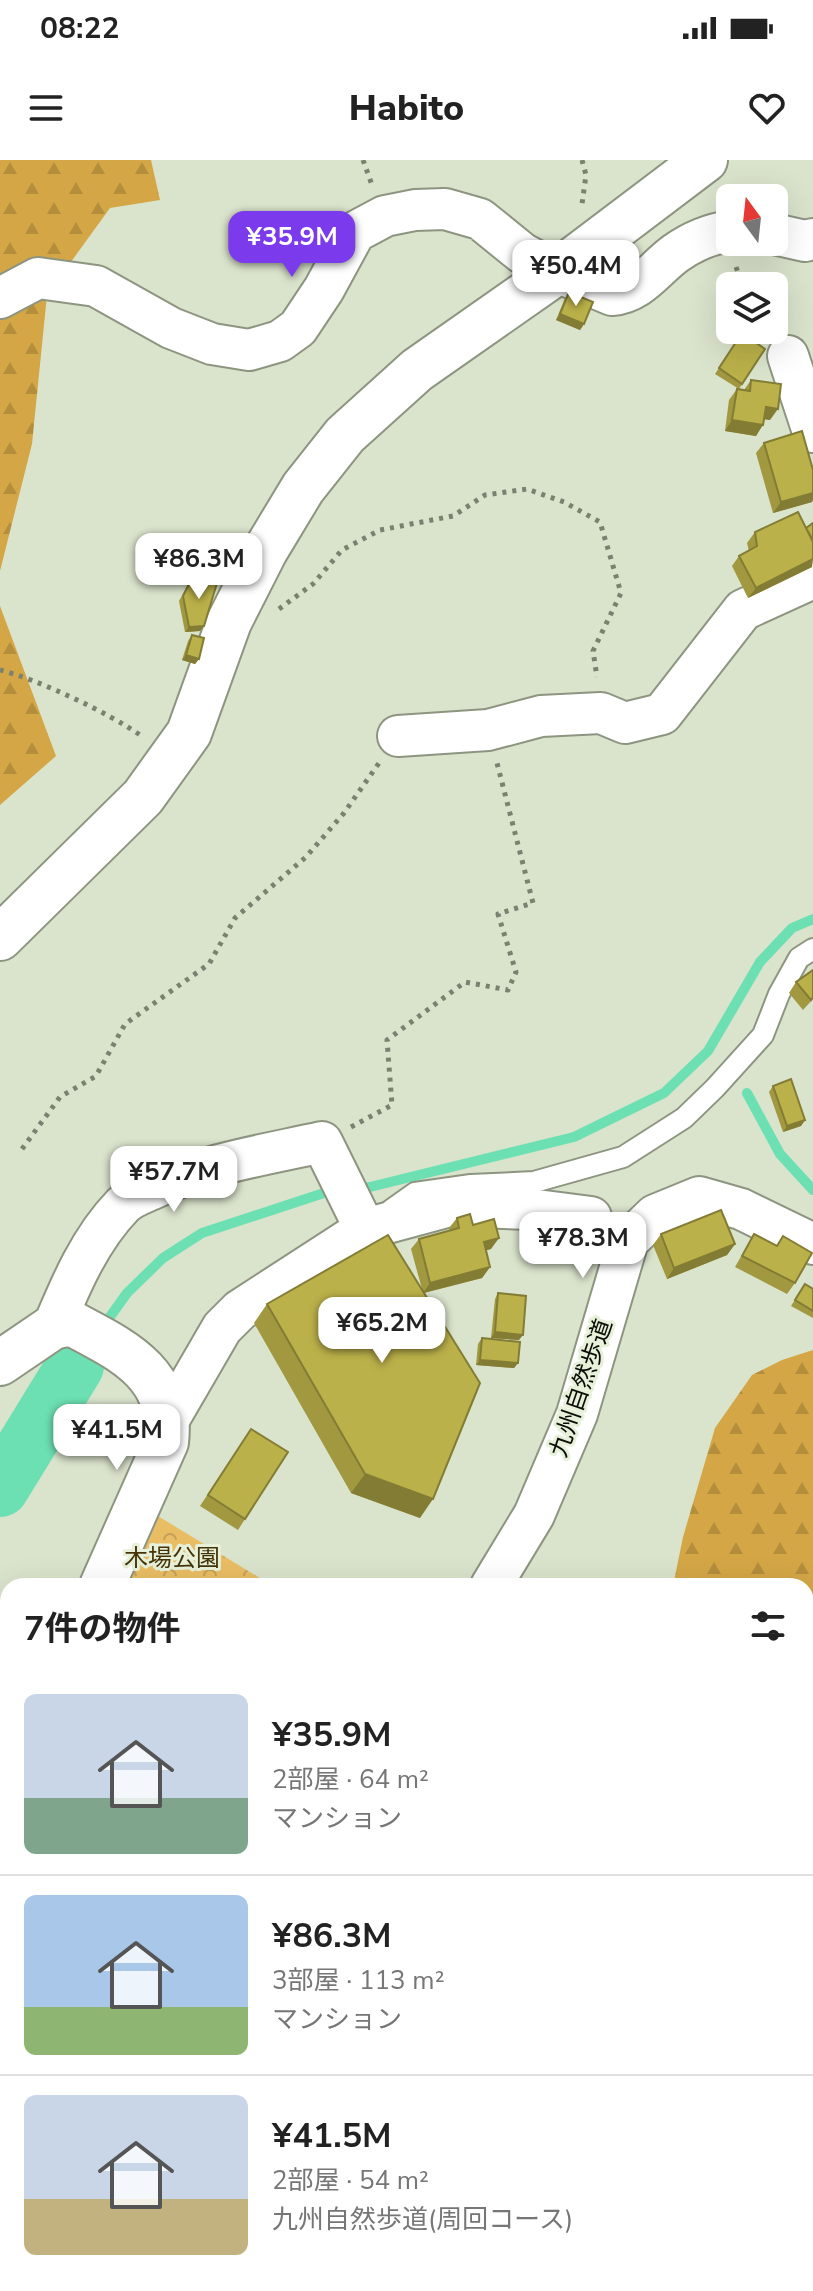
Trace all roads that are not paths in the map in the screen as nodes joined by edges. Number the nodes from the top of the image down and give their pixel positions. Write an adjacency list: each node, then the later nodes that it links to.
1 (705, 160): 5 (street)
2 (716, 233): 5 (street)
3 (788, 237): 4 (street)
4 (813, 239)
5 (557, 272): 6 (street); 11 (street)
6 (0, 298)
7 (788, 356): 8 (street)
8 (813, 432)
9 (813, 578): 10 (street)
10 (398, 736)
11 (0, 938)
12 (813, 949): 14 (lane)
13 (591, 1217): 14 (street)
14 (365, 1229): 16 (street); 18 (street)
15 (813, 1244): 20 (street, 九州自然歩道)
16 (62, 1325): 17 (street); 18 (street)
17 (0, 1363)
18 (168, 1421): 19 (street)
19 (106, 1578)
20 (496, 1578)

